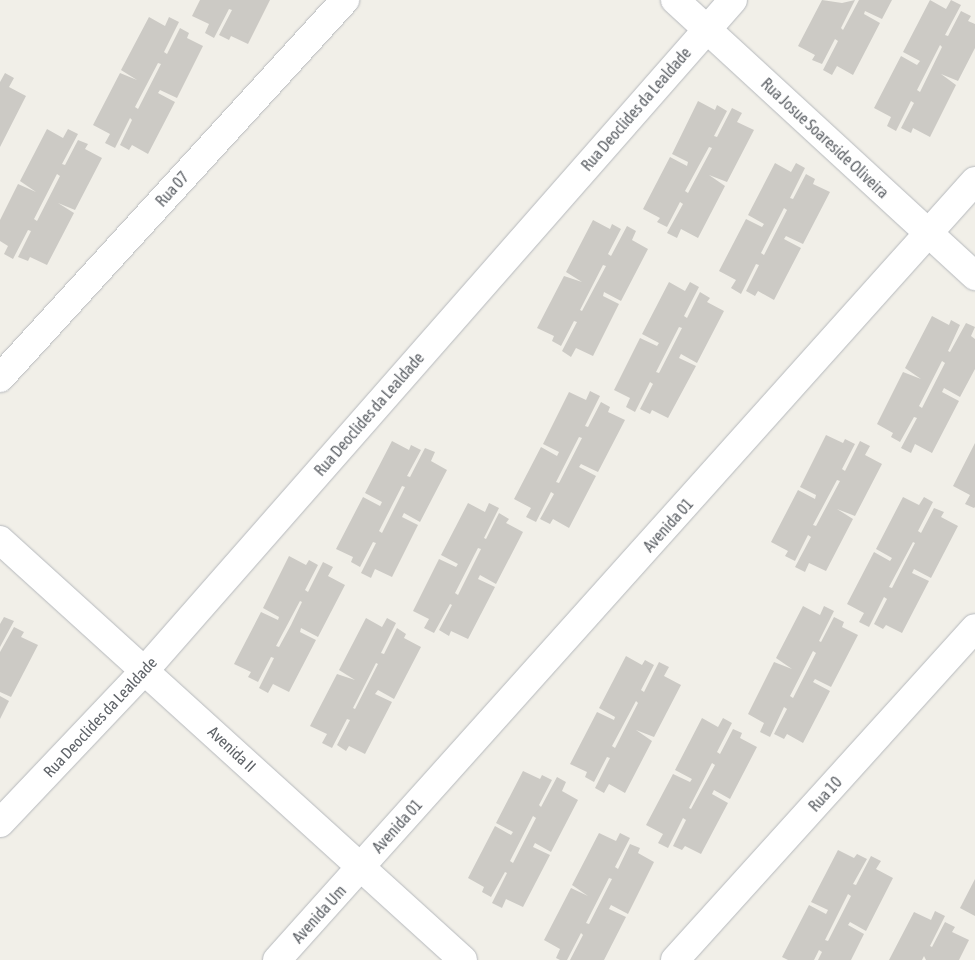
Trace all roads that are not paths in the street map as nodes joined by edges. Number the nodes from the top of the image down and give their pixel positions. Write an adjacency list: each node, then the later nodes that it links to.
1 (345, 0): 8 (street, Rua 07)
2 (675, 0): 4 (street, Rua Josue Soareside Oliveira)
3 (733, 0): 4 (street, Rua Deoclides da Lealdade)
4 (707, 28): 6 (street, Rua Josue Soareside Oliveira); 11 (street, Rua Deoclides da Lealdade)
5 (975, 181): 6 (street, Avenida 01)
6 (928, 234): 7 (street, Rua Josue Soareside Oliveira); 13 (street, Avenida 01)
7 (975, 276)
8 (0, 378)
9 (0, 540): 11 (street, Avenida II)
10 (975, 628): 16 (street, Rua 10)
11 (146, 669): 12 (street, Rua Deoclides da Lealdade); 13 (street, Avenida II)
12 (0, 823)
13 (360, 868): 14 (street, Avenida Um); 15 (street, Avenida II)
14 (277, 960)
15 (463, 960)
16 (675, 960)

